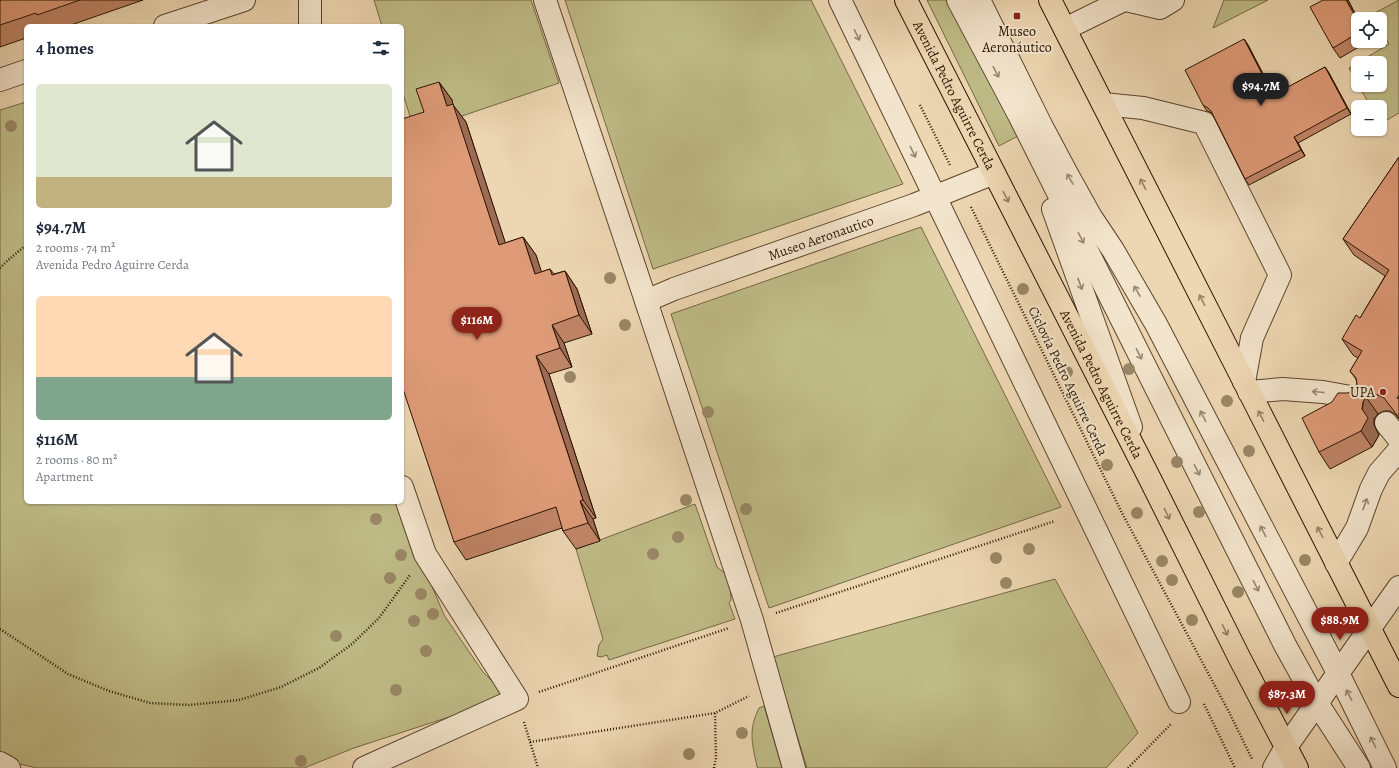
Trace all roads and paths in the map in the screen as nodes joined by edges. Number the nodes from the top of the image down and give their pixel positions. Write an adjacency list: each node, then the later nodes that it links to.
1 (244, 0): 11 (street)
2 (310, 0): 12 (street)
3 (545, 0): 24 (street)
4 (840, 0): 21 (street, one-way to 21)
5 (906, 0): 19 (main road, Avenida Pedro Aguirre Cerda)
6 (958, 0): 18 (street, one-way to 18)
7 (979, 0): 37 (street, one-way to 7)
8 (1050, 0): 13 (main road)
9 (1125, 0): 10 (street); 13 (street)
10 (1173, 0)
11 (171, 24)
12 (310, 24)
13 (1065, 29): 17 (main road)
14 (24, 72): 15 (street)
15 (0, 80)
16 (919, 103): 20 (path, Ciclovía Pedro Aguirre Cerda)
17 (1102, 104): 25 (main road, one-way to 17); 25 (street)
18 (1019, 115): 28 (street, one-way to 28); 42 (street, one-way to 42)
19 (994, 173): 20 (street, Museo Aeronautico); 28 (main road, Avenida Pedro Aguirre Cerda, one-way to 28)
20 (961, 186): 21 (street, Museo Aeronautico); 47 (path, Ciclovía Pedro Aguirre Cerda)
21 (935, 197): 24 (street, Museo Aeronautico); 43 (street)
22 (24, 247): 23 (path)
23 (0, 268)
24 (646, 301): 34 (street)
25 (1247, 387): 26 (street, one-way to 25); 32 (main road, one-way to 25)
26 (1356, 398)
27 (1399, 450): 32 (street, one-way to 27)
28 (1150, 479): 46 (main road, Avenida Pedro Aguirre Cerda, one-way to 46)
29 (404, 492): 31 (street)
30 (1055, 521): 34 (path)
31 (425, 554): 35 (path); 41 (street)
32 (1336, 564): 36 (main road)
33 (1399, 587): 36 (street)
34 (752, 620): 38 (street); 41 (path)
35 (0, 629)
36 (1370, 629): 37 (street); 39 (main road)
37 (1338, 674): 42 (street); 59 (street, one-way to 37)
38 (770, 685): 44 (path); 53 (street)
39 (1399, 686)
40 (1200, 698): 55 (path)
41 (517, 699): 45 (path); 50 (street)
42 (1317, 703): 46 (street); 58 (street)
43 (1177, 711): 54 (path)
44 (715, 713): 45 (path); 52 (path)
45 (530, 742): 51 (path)
46 (1286, 747): 56 (street); 57 (main road, Avenida Pedro Aguirre Cerda)
47 (1253, 761)
48 (0, 763): 49 (street)
49 (9, 768)
50 (364, 768)
51 (538, 768)
52 (714, 768)
53 (794, 768)
54 (1128, 768)
55 (1235, 768)
56 (1274, 768)
57 (1297, 768)
58 (1359, 768)
59 (1385, 768)

